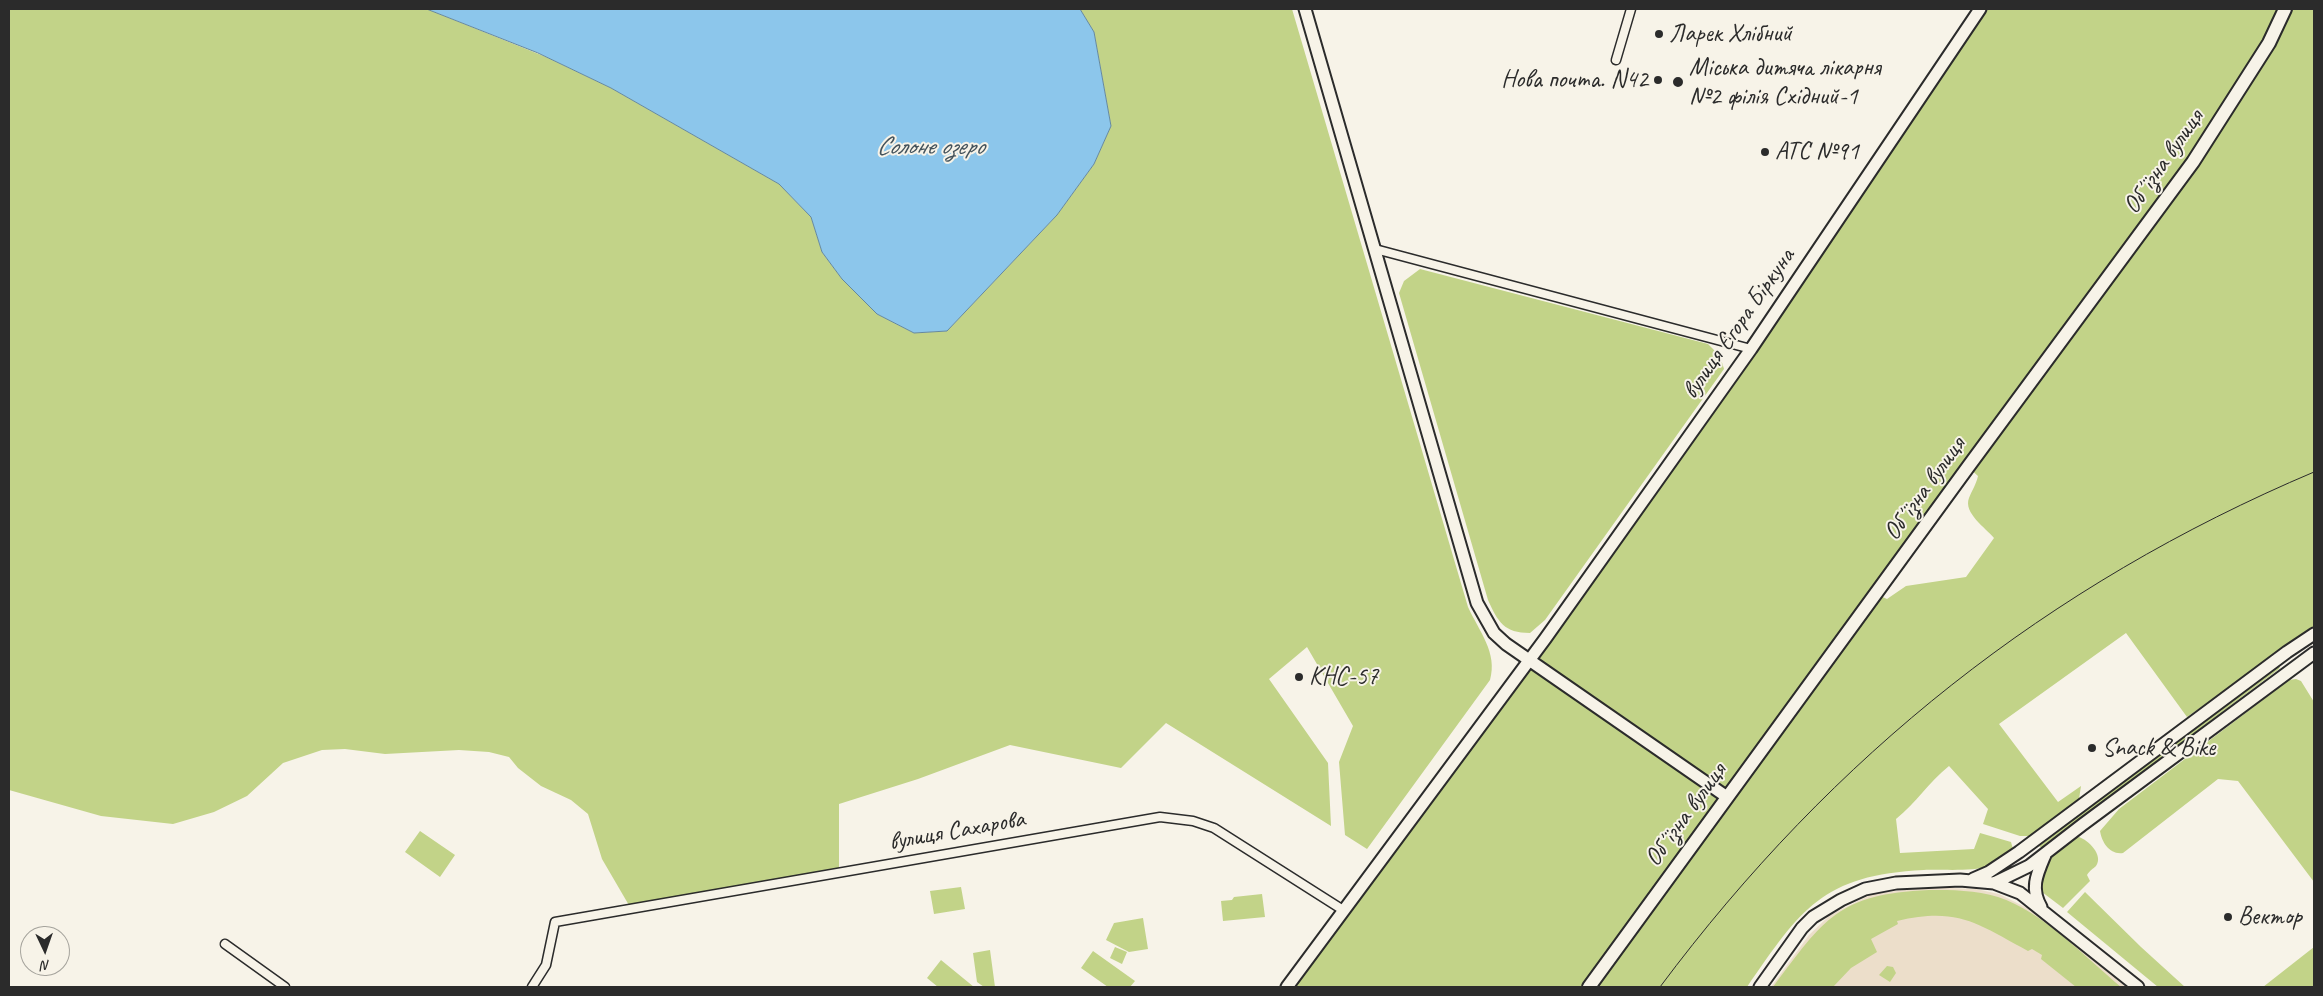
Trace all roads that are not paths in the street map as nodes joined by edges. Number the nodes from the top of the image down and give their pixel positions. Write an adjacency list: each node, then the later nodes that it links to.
1 (1306, 9): 6 (street)
2 (1632, 9): 5 (street)
3 (1980, 9): 7 (street, вулиця Єгора Біркуна)
4 (2285, 9): 13 (main road, Обʼїзна вулиця)
5 (1616, 60)
6 (1375, 249): 7 (street); 11 (street)
7 (1751, 349): 11 (street, вулиця Єгора Біркуна)
8 (2314, 634): 9 (street)
9 (2287, 652): 12 (street); 15 (street)
10 (2314, 653): 12 (street)
11 (1529, 661): 13 (street); 17 (street, вулиця Єгора Біркуна)
12 (2296, 665): 14 (street)
13 (1727, 797): 23 (main road, Обʼїзна вулиця)
14 (2045, 855): 16 (street); 18 (street)
15 (1970, 881): 16 (street); 24 (street)
16 (1994, 883): 18 (street)
17 (1343, 910): 21 (street, вулиця Сахарова); 22 (street, вулиця Єгора Біркуна)
18 (2044, 911): 25 (street)
19 (226, 944): 20 (street)
20 (285, 987)
21 (532, 987)
22 (1287, 987)
23 (1589, 987)
24 (1760, 987)
25 (2138, 987)

